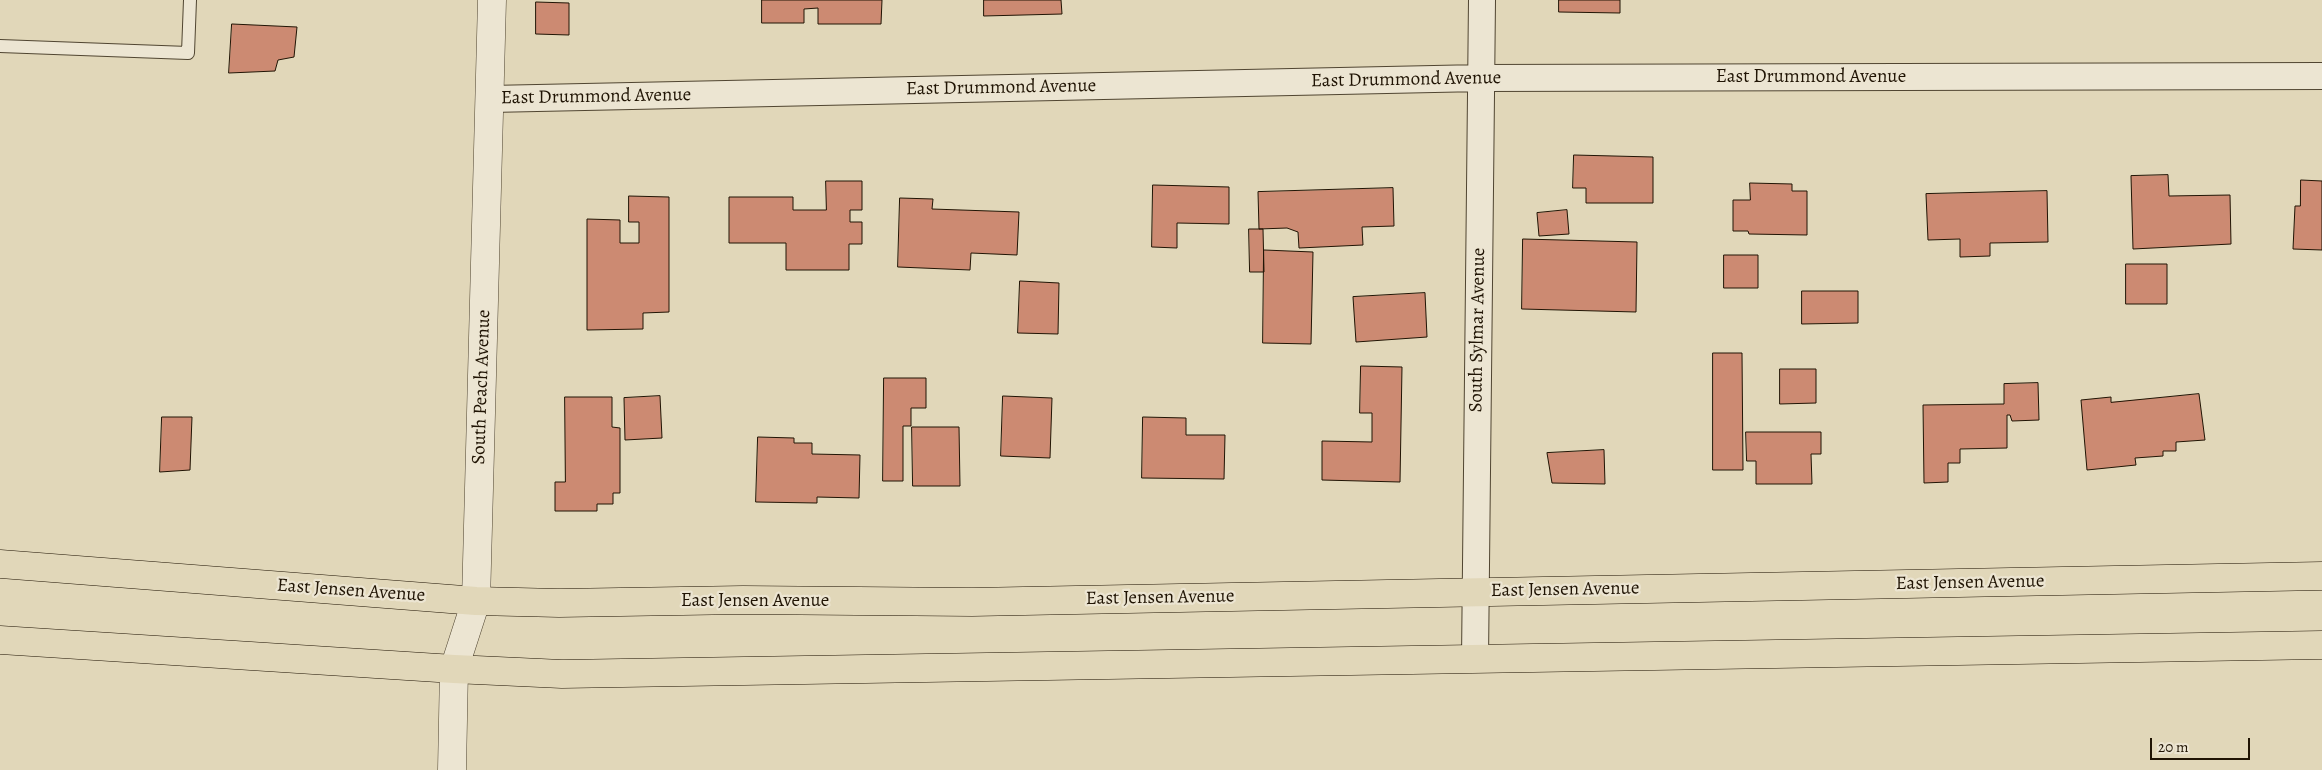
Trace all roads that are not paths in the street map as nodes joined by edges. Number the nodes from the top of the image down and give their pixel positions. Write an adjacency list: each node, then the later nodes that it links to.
1 (190, 0): 4 (lane)
2 (492, 0): 7 (street, South Peach Avenue)
3 (1482, 0): 6 (street, South Sylmar Avenue)
4 (0, 46)
5 (2322, 76): 6 (street, East Drummond Avenue)
6 (1481, 78): 7 (street, East Drummond Avenue); 10 (street, South Sylmar Avenue)
7 (490, 99): 11 (street, South Peach Avenue)
8 (0, 564): 11 (main road, East Jensen Avenue)
9 (2322, 576): 10 (main road, East Jensen Avenue)
10 (1475, 592): 11 (main road, East Jensen Avenue); 14 (street, South Sylmar Avenue)
11 (476, 600): 15 (street, South Peach Avenue)
12 (0, 640): 15 (main road)
13 (2322, 645): 14 (main road)
14 (1475, 659): 15 (main road)
15 (454, 669): 16 (street, South Peach Avenue)
16 (452, 770)

